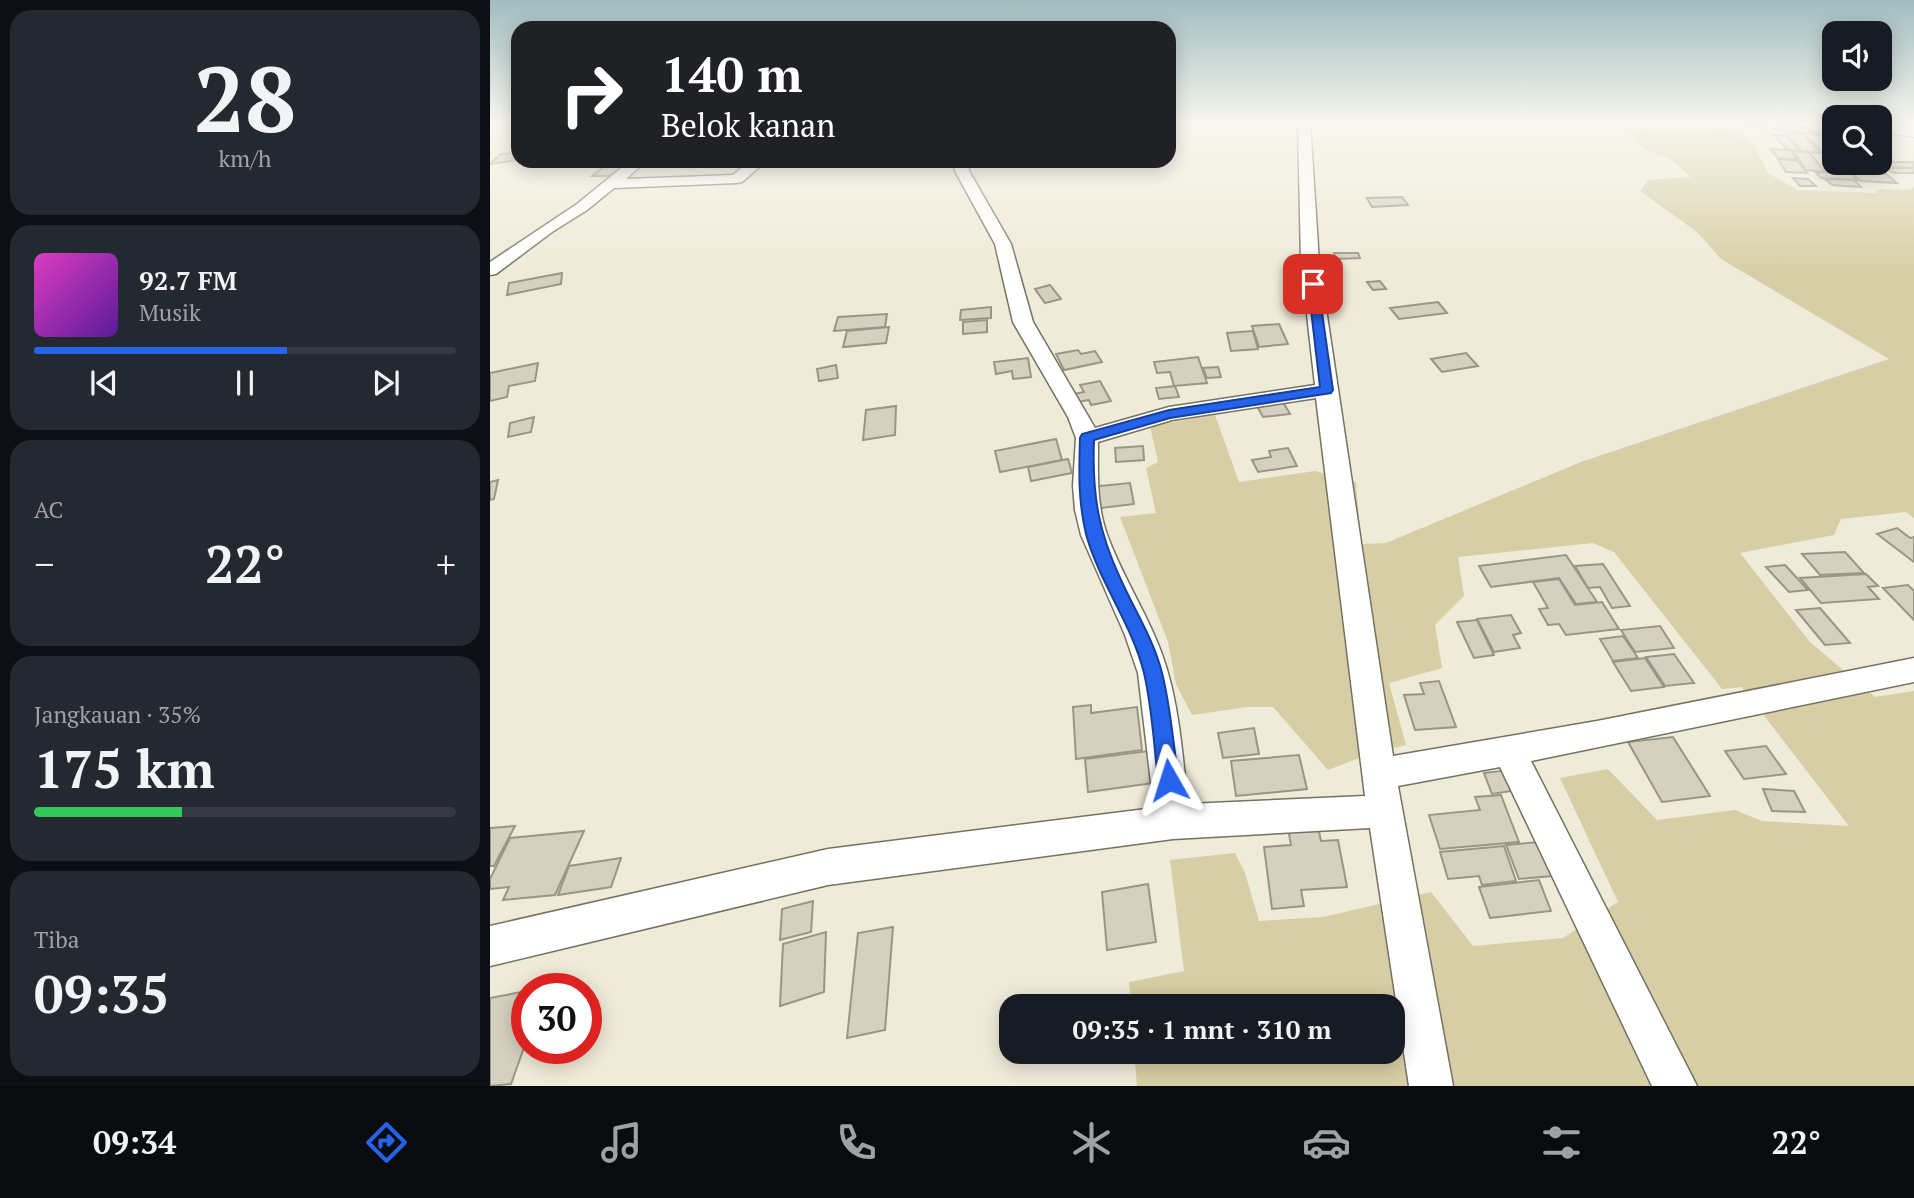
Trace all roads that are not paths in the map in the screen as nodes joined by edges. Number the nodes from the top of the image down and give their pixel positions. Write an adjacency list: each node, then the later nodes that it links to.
1 (625, 173): 5 (street)
2 (745, 173): 5 (street)
3 (963, 173): 10 (street)
4 (1306, 173): 9 (street)
5 (611, 184): 7 (street)
6 (490, 248): 7 (street)
7 (518, 248): 8 (street)
8 (490, 270)
9 (1326, 390): 10 (street); 13 (street)
10 (1087, 438): 15 (street)
11 (1914, 670): 12 (street)
12 (1509, 751): 13 (street); 18 (street)
13 (1379, 774): 14 (street)
14 (1385, 811): 15 (street); 17 (street)
15 (1173, 822): 16 (street)
16 (490, 947)
17 (1431, 1086)
18 (1675, 1086)

